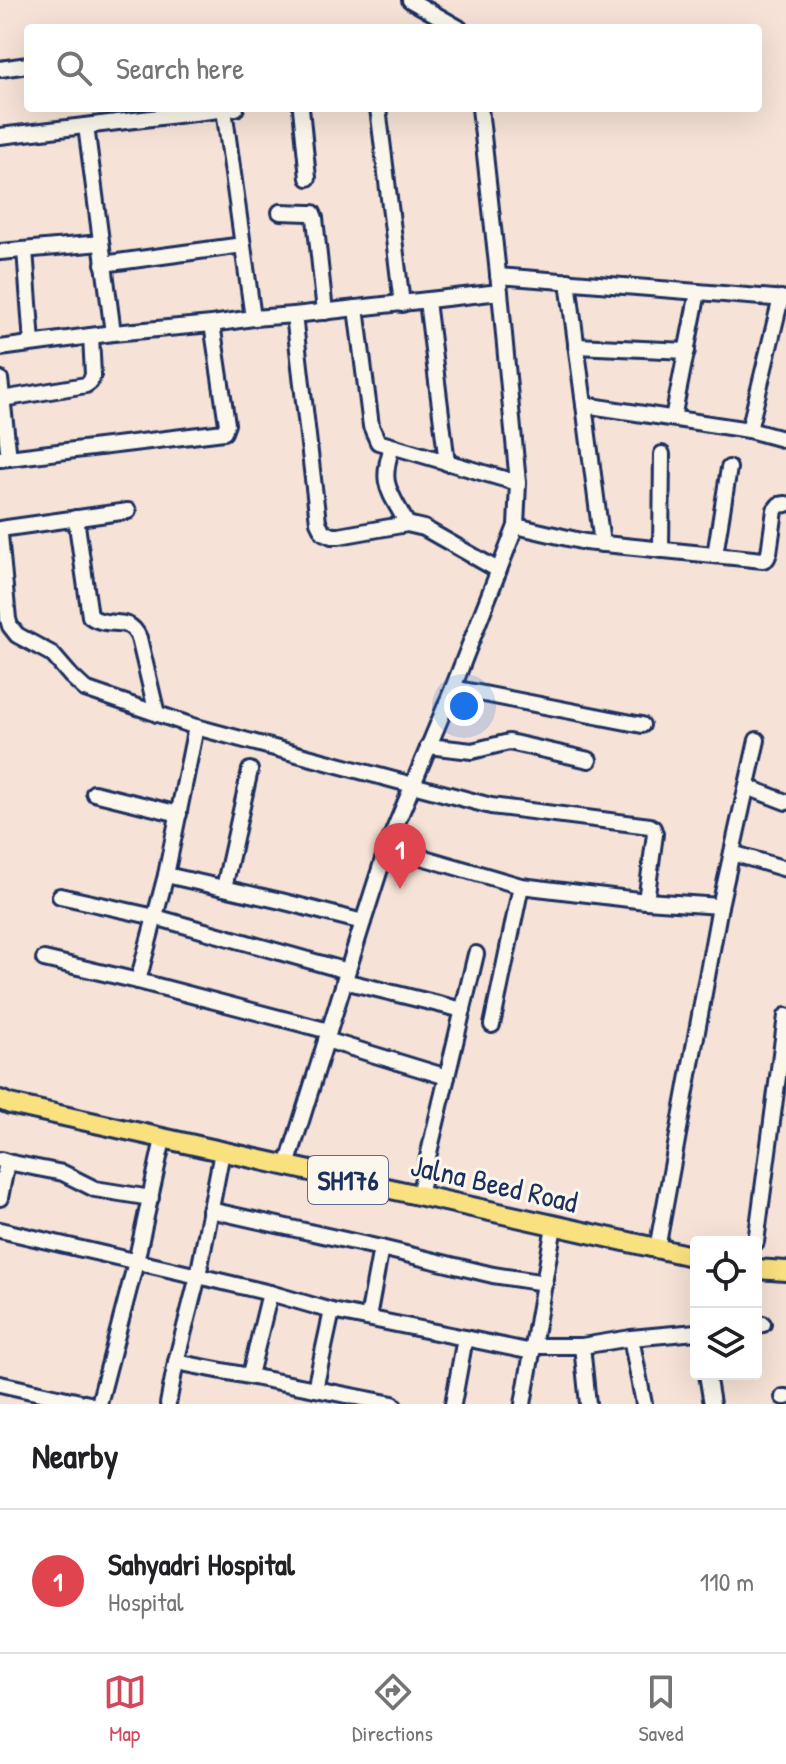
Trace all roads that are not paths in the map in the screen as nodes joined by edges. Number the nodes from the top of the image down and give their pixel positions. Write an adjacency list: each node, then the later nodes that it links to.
1 (410, 0): 2 (street)
2 (452, 24)
3 (24, 66): 4 (street)
4 (0, 69)
5 (205, 112): 10 (street)
6 (230, 112): 15 (street)
7 (301, 112): 12 (street)
8 (378, 112): 25 (street)
9 (480, 112): 19 (street)
10 (86, 126): 11 (street); 14 (street)
11 (0, 136)
12 (308, 178)
13 (280, 212): 27 (street)
14 (101, 243): 16 (street); 18 (street)
15 (243, 245): 18 (street); 29 (street)
16 (25, 250): 17 (street); 33 (street)
17 (0, 252)
18 (103, 264): 31 (street)
19 (498, 276): 20 (street); 21 (street)
20 (568, 281): 22 (street); 34 (street)
21 (500, 292): 24 (street); 48 (street)
22 (698, 292): 23 (street); 36 (street)
23 (783, 298): 41 (street)
24 (427, 301): 25 (street); 46 (street)
25 (402, 304): 26 (street)
26 (356, 308): 27 (street); 43 (street)
27 (325, 312): 28 (street)
28 (294, 315): 29 (street); 52 (street)
29 (253, 318): 30 (street)
30 (212, 324): 31 (street); 45 (street)
31 (113, 333): 32 (street)
32 (91, 336): 33 (street); 38 (street)
33 (32, 343): 35 (street)
34 (576, 346): 36 (street); 39 (street)
35 (0, 348)
36 (687, 351): 40 (street)
37 (0, 379): 38 (street)
38 (2, 399): 45 (street)
39 (584, 405): 40 (street); 56 (street)
40 (673, 418): 41 (street)
41 (749, 430): 42 (street)
42 (786, 440)
43 (392, 447): 46 (street); 52 (street)
44 (662, 454): 57 (street)
45 (4, 459)
46 (447, 463): 48 (street)
47 (729, 468): 58 (street)
48 (518, 483): 53 (street)
49 (786, 504): 58 (street)
50 (128, 511): 51 (street)
51 (76, 518): 54 (street); 62 (street)
52 (407, 524): 59 (street)
53 (516, 526): 56 (street); 59 (street)
54 (0, 529)
55 (0, 539): 60 (street)
56 (602, 544): 57 (street)
57 (661, 550): 58 (street)
58 (715, 555)
59 (498, 570): 61 (street)
60 (6, 632): 62 (street)
61 (453, 688): 63 (street); 66 (street)
62 (157, 714): 64 (street)
63 (642, 725)
64 (196, 727): 69 (street); 73 (street)
65 (757, 740): 70 (street)
66 (428, 746): 67 (street); 69 (street)
67 (589, 760)
68 (250, 770): 79 (street)
69 (412, 786): 74 (street); 81 (street)
70 (747, 787): 72 (street); 75 (street)
71 (94, 793): 73 (street)
72 (786, 802)
73 (179, 814): 77 (street)
74 (387, 847): 78 (street); 84 (street)
75 (732, 853): 76 (street); 82 (street)
76 (786, 869)
77 (166, 875): 79 (street); 83 (street)
78 (521, 886): 81 (street); 91 (street)
79 (224, 888): 84 (street)
80 (60, 896): 83 (street)
81 (646, 901): 82 (street)
82 (720, 906): 107 (street)
83 (155, 917): 87 (street); 88 (street)
84 (363, 922): 87 (street)
85 (476, 954): 89 (street)
86 (44, 959): 88 (street)
87 (346, 976): 89 (street); 92 (street)
88 (138, 981): 92 (street)
89 (463, 1010): 93 (street)
90 (786, 1016): 105 (street)
91 (492, 1025)
92 (328, 1036): 93 (street); 98 (street)
93 (447, 1077): 99 (street)
94 (0, 1100): 95 (main road, Jalna Beed Road / SH176)
95 (163, 1139): 96 (main road, Jalna Beed Road / SH176); 101 (street)
96 (222, 1152): 98 (main road, Jalna Beed Road / SH176); 102 (street)
97 (4, 1161): 100 (street); 101 (street)
98 (287, 1166): 99 (main road, Jalna Beed Road / SH176)
99 (419, 1195): 103 (main road, Jalna Beed Road / SH176)
100 (0, 1198)
101 (151, 1198): 109 (street)
102 (210, 1210): 106 (street); 112 (street)
103 (554, 1226): 107 (main road, Jalna Beed Road / SH176); 113 (street)
104 (0, 1230): 109 (street)
105 (757, 1236)
106 (381, 1248): 113 (street); 116 (street)
107 (657, 1249): 108 (main road, Jalna Beed Road / SH176)
108 (690, 1256)
109 (136, 1262): 112 (street); 128 (street)
110 (762, 1269): 111 (main road)
111 (785, 1270)
112 (198, 1276): 114 (street); 122 (street)
113 (545, 1283): 121 (street)
114 (270, 1293): 115 (street); 123 (street)
115 (332, 1311): 116 (street); 126 (street)
116 (368, 1318): 118 (street)
117 (690, 1333): 119 (street)
118 (465, 1338): 121 (street); 131 (street)
119 (631, 1338): 120 (street); 134 (street)
120 (582, 1346): 121 (street); 133 (street)
121 (532, 1349): 132 (street)
122 (176, 1362): 123 (street); 129 (street)
123 (250, 1375): 126 (street)
124 (708, 1380): 135 (street)
125 (0, 1384): 127 (street)
126 (315, 1389): 130 (street)
127 (89, 1404)
128 (99, 1404)
129 (168, 1404)
130 (393, 1404)
131 (453, 1404)
132 (523, 1404)
133 (588, 1404)
134 (644, 1404)
135 (712, 1404)

